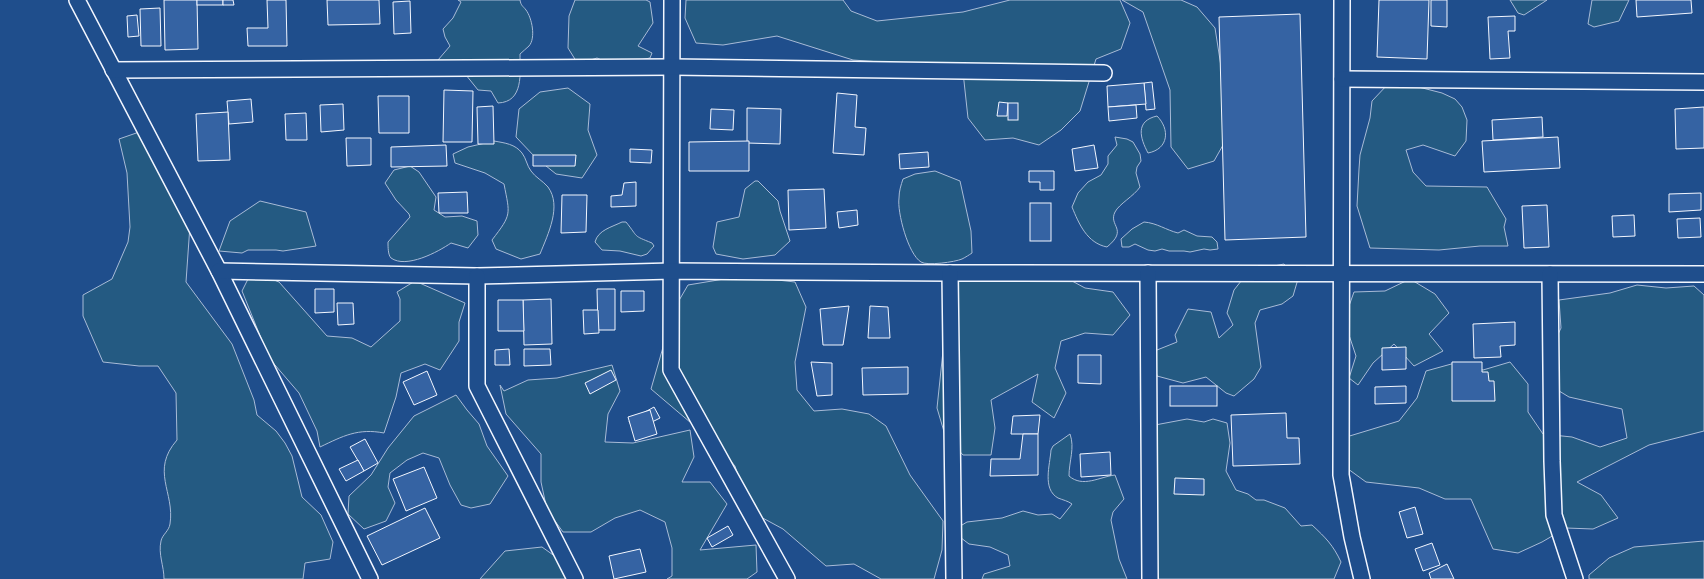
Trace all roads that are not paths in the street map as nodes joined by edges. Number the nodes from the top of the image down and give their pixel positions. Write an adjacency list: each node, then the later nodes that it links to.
1 (77, 0): 5 (street)
2 (672, 0): 4 (street)
3 (1342, 0): 7 (street)
4 (673, 67): 5 (street); 6 (street); 10 (street)
5 (113, 70): 9 (street)
6 (1104, 73)
7 (1342, 79): 8 (street); 13 (street)
8 (1704, 82)
9 (219, 271): 16 (street); 17 (street)
10 (672, 271): 11 (street); 16 (street); 19 (street)
11 (950, 273): 12 (street); 20 (street)
12 (1148, 273): 13 (street); 21 (street)
13 (1340, 274): 14 (street); 22 (street)
14 (1550, 274): 15 (street); 23 (street)
15 (1704, 274)
16 (477, 276): 18 (street)
17 (370, 579)
18 (575, 579)
19 (787, 579)
20 (954, 579)
21 (1150, 579)
22 (1362, 579)
23 (1575, 579)

